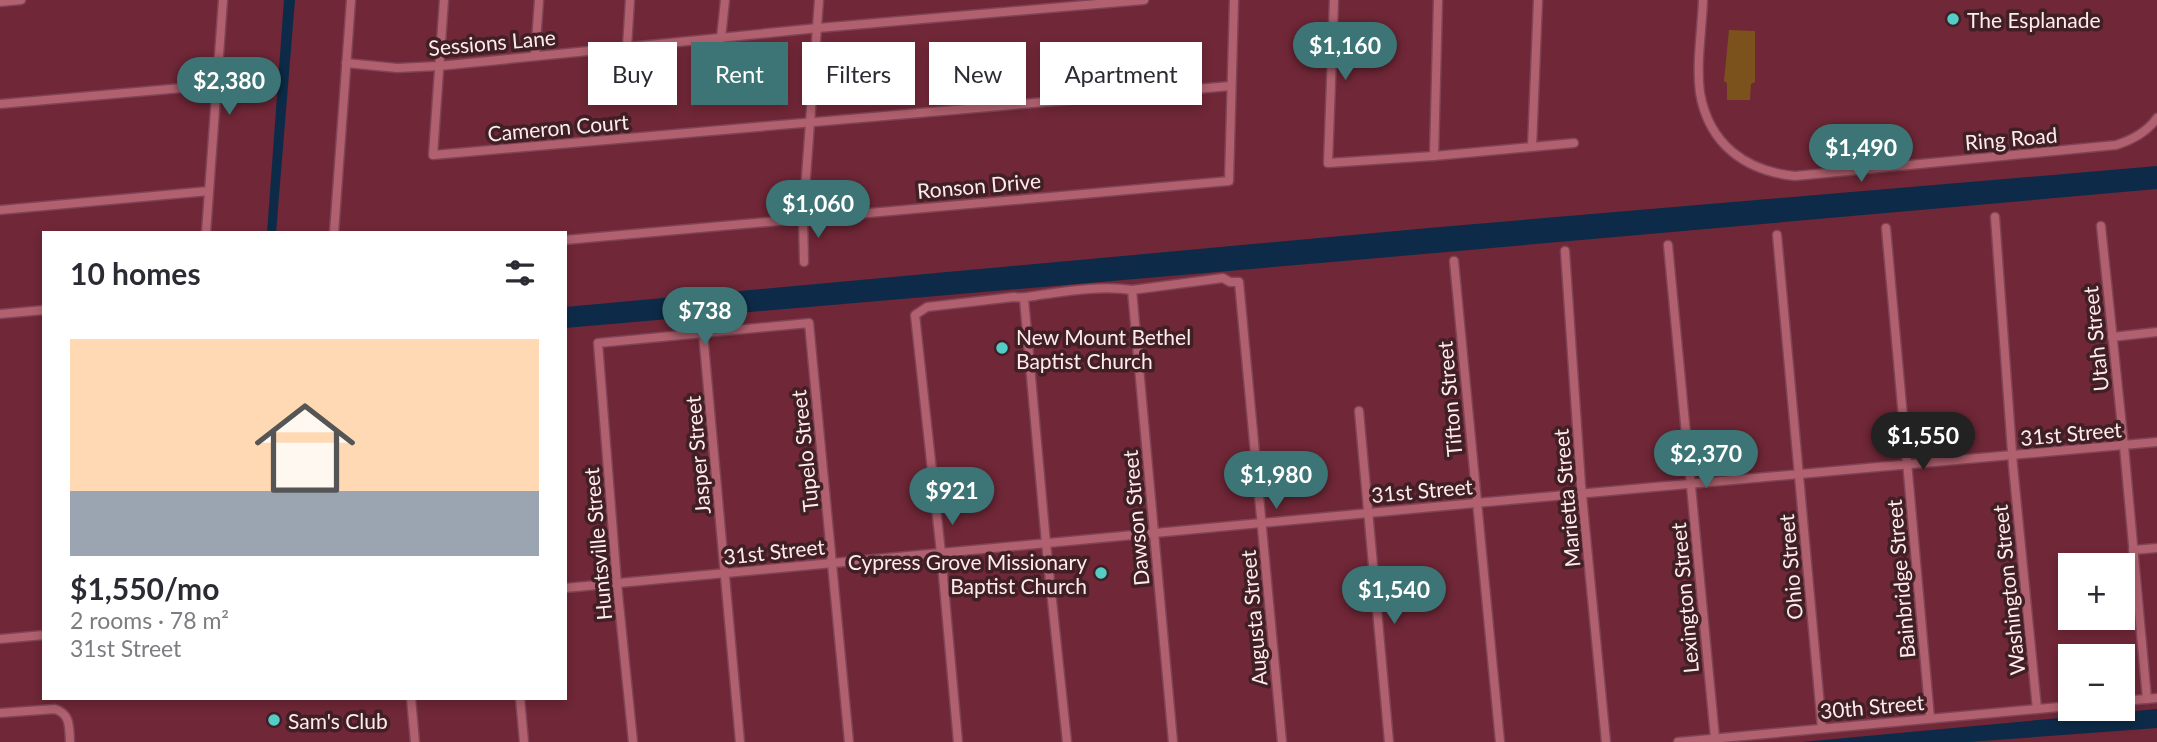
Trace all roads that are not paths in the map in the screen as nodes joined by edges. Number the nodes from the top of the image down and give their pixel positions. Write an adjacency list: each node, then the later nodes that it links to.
1 (22, 0): 15 (street)
2 (223, 0): 24 (street)
3 (351, 0): 22 (street)
4 (444, 0): 23 (street)
5 (539, 0): 21 (street)
6 (630, 0): 18 (street)
7 (725, 0): 17 (street)
8 (819, 0): 16 (street)
9 (1144, 0): 16 (street, Sessions Lane)
10 (1234, 0): 25 (street)
11 (1334, 0): 31 (street)
12 (1438, 0): 31 (street)
13 (1538, 0): 30 (street)
14 (1703, 0): 27 (street, Ring Road)
15 (0, 2)
16 (818, 29): 17 (street, Sessions Lane); 28 (street)
17 (720, 38): 19 (street, Sessions Lane)
18 (627, 42)
19 (677, 42)
20 (588, 51): 21 (street, Sessions Lane)
21 (535, 56): 23 (street, Sessions Lane)
22 (346, 63): 23 (street, Sessions Lane); 39 (street)
23 (439, 66): 28 (street, Cameron Court)
24 (216, 85): 26 (street); 32 (street)
25 (1231, 86): 28 (street, Cameron Court); 35 (street, Ronson Drive)
26 (0, 104)
27 (2157, 118)
28 (810, 122): 35 (street)
29 (1574, 143): 30 (street)
30 (1532, 147): 31 (street)
31 (1434, 156)
32 (209, 191): 33 (street); 38 (street)
33 (0, 210)
34 (1995, 217): 56 (street, Washington Street)
35 (803, 218): 41 (street, Ronson Drive); 45 (street)
36 (2101, 226): 52 (street, Utah Street)
37 (1886, 228): 57 (street, Bainbridge Street)
38 (206, 231)
39 (334, 231)
40 (1777, 235): 58 (street, Ohio Street)
41 (567, 240)
42 (1668, 245): 59 (street, Lexington Street)
43 (1565, 251): 60 (street, Marietta Street)
44 (1454, 261): 61 (street, Tifton Street)
45 (804, 262)
46 (1132, 290): 47 (street); 63 (street, Augusta Street); 64 (street, Dawson Street)
47 (1024, 299): 65 (street); 68 (street)
48 (42, 310): 49 (street)
49 (0, 314)
50 (2157, 332): 52 (street)
51 (704, 333): 69 (street, Tupelo Street); 70 (street, Jasper Street); 71 (street, Huntsville Street)
52 (2112, 337): 55 (street, Utah Street)
53 (1359, 411): 62 (street)
54 (2157, 442): 55 (street, 31st Street)
55 (2124, 446): 56 (street, 31st Street); 67 (street, Utah Street)
56 (2013, 455): 57 (street, 31st Street); 81 (street, Washington Street)
57 (1908, 464): 58 (street, 31st Street); 83 (street, Bainbridge Street)
58 (1799, 474): 59 (street, 31st Street); 84 (street, Ohio Street)
59 (1691, 483): 60 (street, 31st Street); 85 (street, Lexington Street)
60 (1582, 493): 61 (street, 31st Street); 98 (street, Marietta Street)
61 (1476, 503): 62 (street, 31st Street); 97 (street, Tifton Street)
62 (1369, 513): 63 (street, 31st Street); 96 (street)
63 (1262, 523): 64 (street, 31st Street); 95 (street, Augusta Street)
64 (1154, 533): 65 (street, 31st Street); 94 (street, Dawson Street)
65 (1046, 543): 68 (street, 31st Street); 93 (street)
66 (2157, 548): 67 (street)
67 (2133, 550): 76 (street, Utah Street)
68 (941, 553): 69 (street, 31st Street); 92 (street)
69 (833, 563): 70 (street, 31st Street); 91 (street, Tupelo Street)
70 (725, 574): 71 (street, 31st Street); 90 (street, Jasper Street)
71 (617, 584): 72 (street, 31st Street); 89 (street, Huntsville Street)
72 (567, 588)
73 (42, 635): 74 (street)
74 (0, 639)
75 (2157, 698): 76 (street)
76 (2147, 699): 79 (street)
77 (411, 700): 87 (street)
78 (520, 700): 88 (street)
79 (2135, 700)
80 (2058, 707): 81 (street, 30th Street)
81 (2037, 709): 83 (street, 30th Street)
82 (0, 713): 86 (street)
83 (1930, 718): 84 (street, 30th Street)
84 (1822, 728): 85 (street, 30th Street)
85 (1715, 738): 99 (street, 30th Street)
86 (71, 742)
87 (415, 742)
88 (524, 742)
89 (633, 742)
90 (740, 742)
91 (849, 742)
92 (958, 742)
93 (1067, 742)
94 (1173, 742)
95 (1282, 742)
96 (1389, 742)
97 (1500, 742)
98 (1605, 742)
99 (1678, 742)

